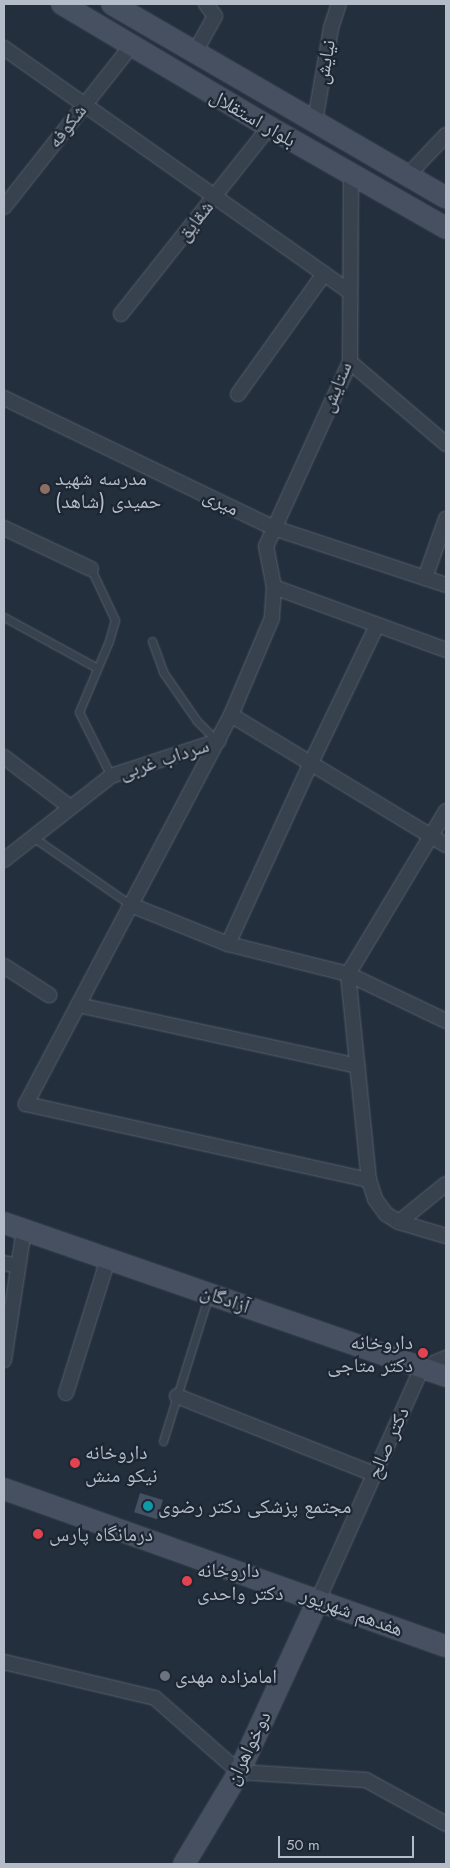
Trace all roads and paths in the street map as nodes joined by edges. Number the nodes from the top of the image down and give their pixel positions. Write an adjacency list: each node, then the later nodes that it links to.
1 (62, 4): 5 (main road, بلوار استقلال)
2 (112, 4): 7 (main road, بلوار استقلال)
3 (206, 4): 7 (street)
4 (339, 4): 9 (street, نیایش)
5 (132, 45): 8 (street, شکوفه); 10 (main road, بلوار استقلال)
6 (4, 48): 8 (street)
7 (196, 52): 9 (main road, بلوار استقلال)
8 (84, 105): 14 (street); 16 (street, شکوفه)
9 (315, 120): 13 (main road, بلوار استقلال)
10 (269, 127): 12 (main road, بلوار استقلال); 14 (street, شقایق)
11 (446, 135): 13 (street)
12 (352, 174): 17 (main road, بلوار استقلال); 19 (street, ستایش)
13 (408, 176): 15 (main road, بلوار استقلال)
14 (214, 196): 18 (street); 20 (street, شقایق)
15 (446, 198)
16 (4, 207)
17 (446, 228)
18 (324, 274): 19 (street); 22 (street)
19 (350, 292): 21 (street, ستایش)
20 (121, 314)
21 (350, 362): 24 (street); 27 (street, ستایش)
22 (238, 394)
23 (4, 398): 27 (street, میری)
24 (446, 444)
25 (446, 519): 29 (street)
26 (4, 528): 28 (street)
27 (274, 528): 29 (street, میری); 31 (street, ستایش)
28 (91, 569): 36 (lane)
29 (425, 578): 30 (street, میری)
30 (446, 585)
31 (274, 587): 33 (street); 37 (street, سرداب غربی)
32 (4, 616): 36 (lane)
33 (377, 625): 35 (street); 40 (street)
34 (152, 641): 38 (lane)
35 (446, 650)
36 (98, 668): 41 (lane)
37 (231, 715): 38 (street, سرداب غربی); 40 (street)
38 (218, 741): 41 (street, سرداب غربی); 48 (street)
39 (4, 757): 42 (street)
40 (310, 763): 45 (street); 49 (street)
41 (110, 776): 42 (street, سرداب غربی)
42 (70, 807): 44 (street, سرداب غربی)
43 (446, 811): 45 (street)
44 (32, 836): 47 (street, سرداب غربی); 48 (lane)
45 (432, 836): 46 (street); 51 (street)
46 (446, 845)
47 (6, 854)
48 (131, 905): 49 (street); 53 (street)
49 (228, 944): 51 (street)
50 (4, 966): 52 (street)
51 (348, 974): 54 (street); 55 (street)
52 (49, 995)
53 (78, 1004): 55 (street); 56 (street)
54 (446, 1021)
55 (357, 1066): 56 (street)
56 (368, 1180): 58 (street)
57 (446, 1184): 58 (street)
58 (399, 1222): 61 (street)
59 (4, 1223): 60 (main road, آزادگان)
60 (24, 1230): 62 (main road, آزادگان); 64 (street)
61 (446, 1236)
62 (108, 1259): 65 (main road, آزادگان); 70 (street)
63 (4, 1263): 64 (street)
64 (18, 1266): 67 (street)
65 (209, 1294): 68 (main road, آزادگان); 71 (lane)
66 (446, 1358): 68 (street)
67 (4, 1360)
68 (422, 1368): 69 (main road, آزادگان); 73 (street, دکتر صالح)
69 (446, 1376)
70 (66, 1393)
71 (177, 1396): 72 (lane); 73 (street)
72 (163, 1441)
73 (374, 1474): 75 (street, دکتر صالح)
74 (4, 1489): 75 (main road, هفدهم شهریور)
75 (318, 1600): 76 (main road, هفدهم شهریور); 78 (main road, دوخواهران)
76 (446, 1646)
77 (4, 1662): 78 (street)
78 (238, 1772): 79 (street); 80 (main road, دوخواهران)
79 (446, 1824)
80 (184, 1864)

